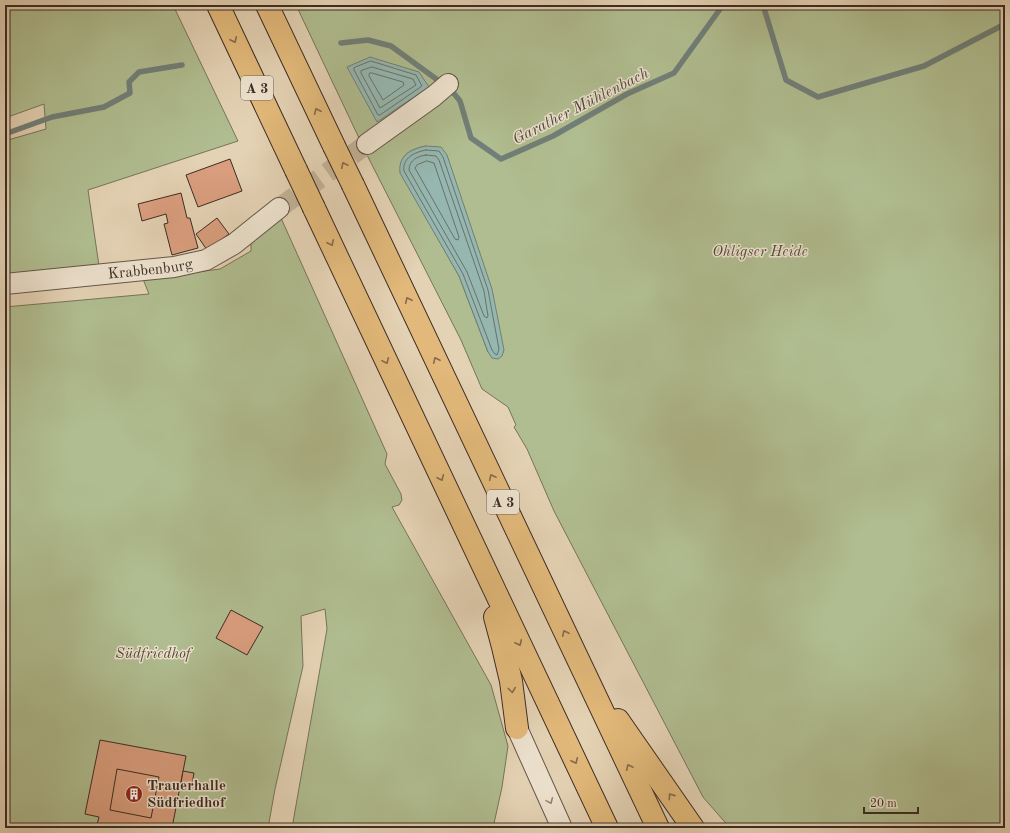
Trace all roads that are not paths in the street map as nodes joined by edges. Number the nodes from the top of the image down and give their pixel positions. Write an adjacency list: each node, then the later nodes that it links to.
1 (218, 5): 7 (highway, A 3, one-way to 7, bridge)
2 (267, 5): 8 (highway, A 3, one-way to 2, bridge)
3 (448, 84): 4 (lane)
4 (367, 144)
5 (279, 208): 6 (lane, Krabbenburg)
6 (5, 284)
7 (455, 507): 9 (highway, one-way to 9); 11 (highway, A 3, one-way to 11)
8 (582, 668): 12 (highway, A 3, one-way to 8); 13 (highway, one-way to 8)
9 (517, 728): 10 (lane, one-way to 10)
10 (562, 828)
11 (607, 828)
12 (658, 828)
13 (693, 828)

